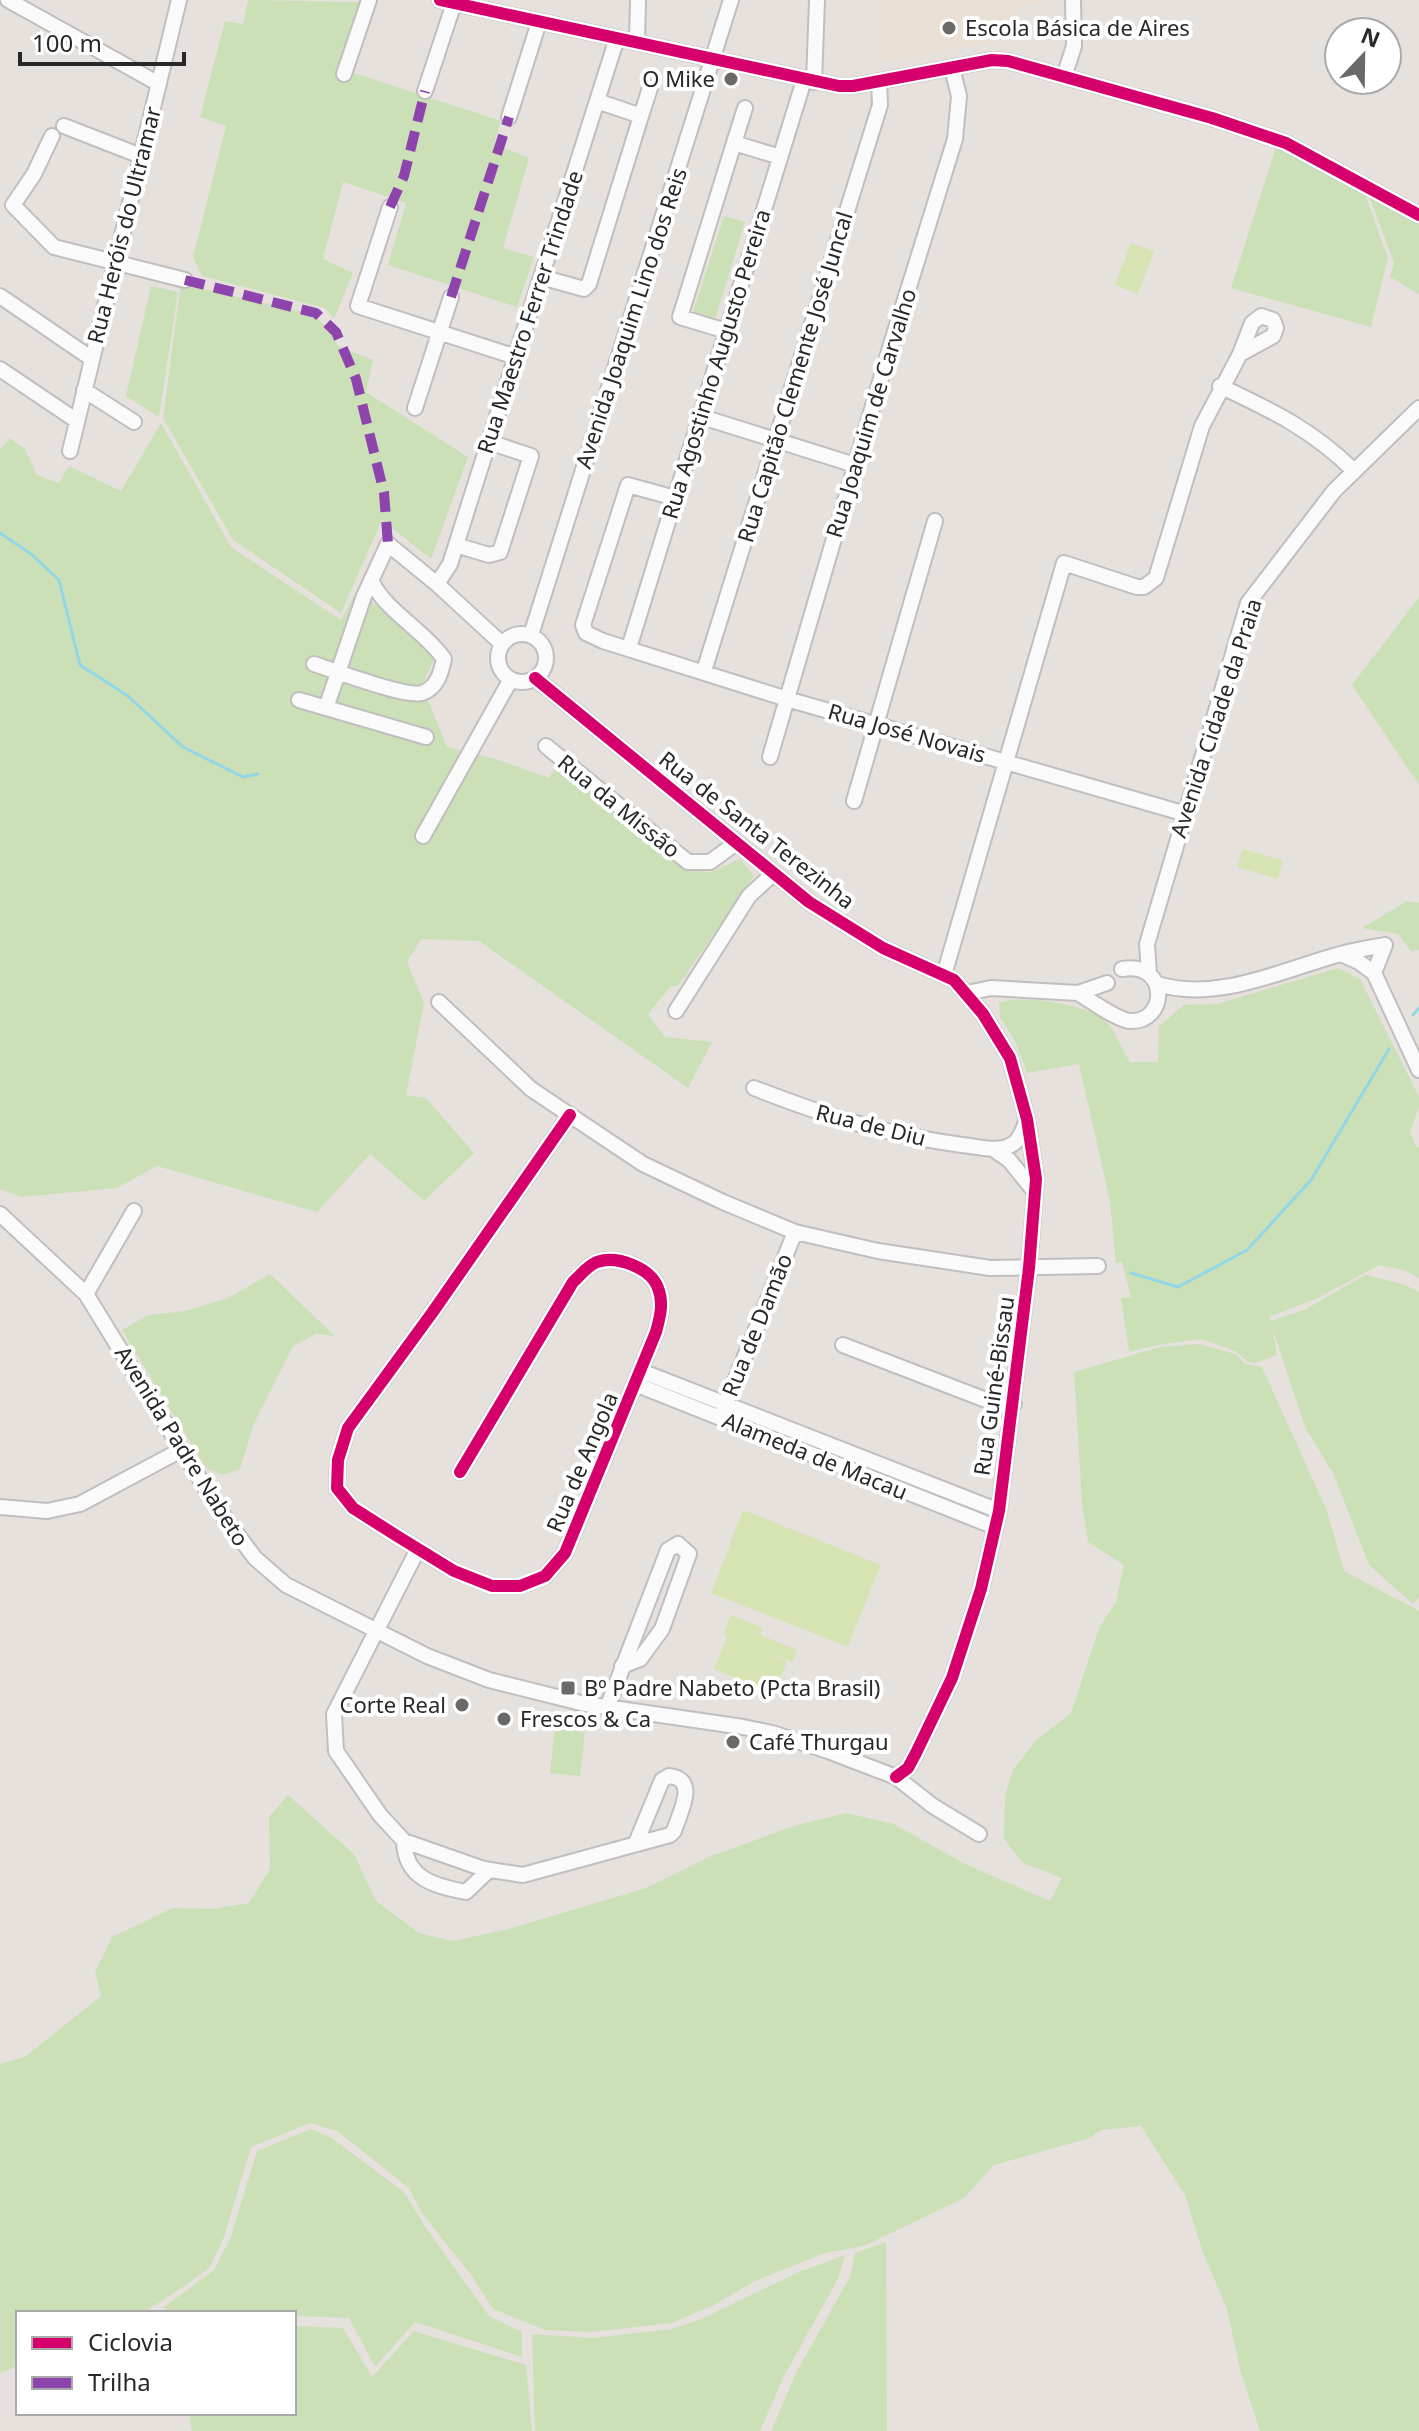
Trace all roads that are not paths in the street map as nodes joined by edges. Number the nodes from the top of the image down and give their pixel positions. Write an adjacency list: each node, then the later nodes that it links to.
1 (8, 0): 18 (street)
2 (179, 0): 18 (street, Rua Heróis do Ultramar)
3 (369, 0): 14 (street)
4 (638, 0): 11 (street)
5 (731, 0): 12 (street, Avenida Joaquim Lino dos Reis)
6 (817, 0): 16 (street, Rua Agostinho Augusto Pereira)
7 (1073, 0): 15 (street)
8 (450, 1): 9 (street); 20 (street)
9 (539, 22): 10 (street); 24 (street)
10 (617, 38): 11 (street); 21 (street, Rua Maestro Ferrer Trindade)
11 (637, 42): 12 (street)
12 (713, 58): 16 (street); 60 (street, Avenida Joaquim Lino dos Reis)
13 (952, 68): 15 (street); 17 (street); 51 (street, Rua Joaquim de Carvalho)
14 (344, 74)
15 (1064, 77): 29 (street)
16 (809, 81): 17 (street); 27 (street, Rua Agostinho Augusto Pereira)
17 (879, 81): 48 (street, Rua Capitão Clemente José Juncal)
18 (159, 84): 26 (street, Rua Heróis do Ultramar)
19 (650, 88): 23 (street)
20 (425, 91)
21 (597, 101): 23 (street); 31 (street, Rua Maestro Ferrer Trindade)
22 (745, 108): 25 (street)
23 (641, 116): 31 (street)
24 (509, 117)
25 (734, 143): 27 (street); 35 (street)
26 (141, 156): 30 (street, Rua Heróis do Ultramar); 30 (street)
27 (780, 157): 35 (street, Rua Agostinho Augusto Pereira)
28 (390, 207): 36 (street)
29 (1419, 215)
30 (115, 263): 32 (street); 39 (street, Rua Heróis do Ultramar)
31 (541, 277): 38 (street, Rua Maestro Ferrer Trindade)
32 (185, 280)
33 (0, 296): 39 (street)
34 (451, 297): 36 (street)
35 (726, 331): 45 (street, Rua Agostinho Augusto Pereira)
36 (439, 333): 38 (street); 43 (street)
37 (1240, 354): 41 (street)
38 (516, 357): 49 (street, Rua Maestro Ferrer Trindade)
39 (92, 359): 42 (street, Rua Heróis do Ultramar)
40 (0, 369): 46 (street)
41 (1220, 386): 52 (street); 75 (street)
42 (84, 390): 46 (street, Rua Heróis do Ultramar); 47 (street)
43 (415, 408)
44 (1419, 408): 52 (street, Avenida Cidade da Praia)
45 (699, 416): 48 (street); 53 (street, Rua Agostinho Augusto Pereira)
46 (77, 421): 50 (street, Rua Heróis do Ultramar)
47 (134, 422)
48 (775, 440): 51 (street); 64 (street, Rua Capitão Clemente José Juncal)
49 (489, 442): 55 (street, Rua Maestro Ferrer Trindade); 55 (street)
50 (70, 451)
51 (855, 465): 68 (street, Rua Joaquim de Carvalho)
52 (1354, 471): 77 (street, Avenida Cidade da Praia)
53 (675, 498): 62 (street, Rua Agostinho Augusto Pereira); 62 (street, Rua José Novais)
54 (935, 521): 71 (street)
55 (456, 545): 57 (street, Rua Maestro Ferrer Trindade)
56 (371, 580): 57 (street); 58 (street); 59 (street)
57 (437, 584): 61 (street)
58 (390, 604): 59 (street); 65 (street)
59 (359, 610): 65 (street)
60 (531, 635): 61 (street); 66 (street)
61 (502, 644): 67 (street)
62 (629, 648): 64 (street, Rua José Novais)
63 (314, 664): 65 (street)
64 (704, 671): 68 (street, Rua José Novais)
65 (338, 672): 70 (street)
66 (535, 678): 67 (street); 79 (street, Rua de Santa Terezinha)
67 (511, 679): 78 (street)
68 (787, 699): 71 (street, Rua José Novais); 74 (street, Rua Joaquim de Carvalho)
69 (299, 700): 70 (street)
70 (326, 708): 72 (street)
71 (876, 725): 75 (street, Rua José Novais); 76 (street)
72 (426, 737)
73 (546, 746): 79 (street, Rua da Missão)
74 (770, 757)
75 (1007, 761): 77 (street, Rua José Novais); 85 (street)
76 (854, 801)
77 (1186, 814): 81 (street, Avenida Cidade da Praia)
78 (423, 836)
79 (736, 843): 80 (street, Rua de Santa Terezinha)
80 (774, 873): 85 (street, Rua de Santa Terezinha); 93 (street)
81 (1147, 944): 83 (street, Avenida Cidade da Praia); 86 (street, Avenida Cidade da Praia)
82 (1341, 954): 84 (street); 84 (street); 88 (street)
83 (1122, 969): 86 (street); 87 (street)
84 (1374, 973): 95 (street)
85 (944, 975): 89 (street, Rua de Santa Terezinha)
86 (1153, 979): 88 (street); 92 (street)
87 (1107, 983): 90 (street); 94 (street)
88 (1185, 991): 92 (street)
89 (967, 993): 90 (street); 98 (street, Rua Guiné-Bissau)
90 (1078, 993): 94 (street)
91 (439, 1002): 97 (street)
92 (1154, 1009): 94 (street)
93 (676, 1011)
94 (1112, 1012)
95 (1419, 1070)
96 (754, 1088): 99 (street, Rua de Diu)
97 (570, 1115): 103 (street); 117 (street, Rua de Angola)
98 (1027, 1119): 99 (street); 100 (street, Rua Guiné-Bissau)
99 (993, 1149): 100 (street)
100 (1035, 1192): 105 (street, Rua Guiné-Bissau)
101 (134, 1211): 106 (street)
102 (0, 1214): 106 (street, Avenida Padre Nabeto)
103 (795, 1232): 105 (street); 109 (street, Rua de Damão)
104 (1098, 1266): 105 (street)
105 (1029, 1268): 110 (street, Rua Guiné-Bissau)
106 (86, 1294): 112 (street, Avenida Padre Nabeto)
107 (843, 1345): 110 (street)
108 (638, 1378): 109 (street, Alameda de Macau); 111 (street, Alameda de Macau); 113 (street, Rua de Angola); 117 (street, Rua de Angola)
109 (726, 1403): 111 (street, Rua de Damão); 115 (street, Alameda de Macau)
110 (1014, 1404): 115 (street, Rua Guiné-Bissau)
111 (720, 1418): 116 (street, Alameda de Macau)
112 (181, 1450): 114 (street); 118 (street, Avenida Padre Nabeto)
113 (460, 1472)
114 (0, 1507)
115 (999, 1511): 116 (street, Rua Guiné-Bissau)
116 (995, 1527): 121 (street, Rua Guiné-Bissau)
117 (418, 1549): 118 (street)
118 (375, 1630): 120 (street, Avenida Padre Nabeto); 123 (street)
119 (622, 1666): 119 (street); 120 (street)
120 (607, 1708): 121 (street, Avenida Padre Nabeto)
121 (896, 1777): 122 (street, Avenida Padre Nabeto)
122 (979, 1834)
123 (404, 1841): 125 (street); 125 (street)
124 (636, 1843): 124 (street); 125 (street)
125 (489, 1870)

